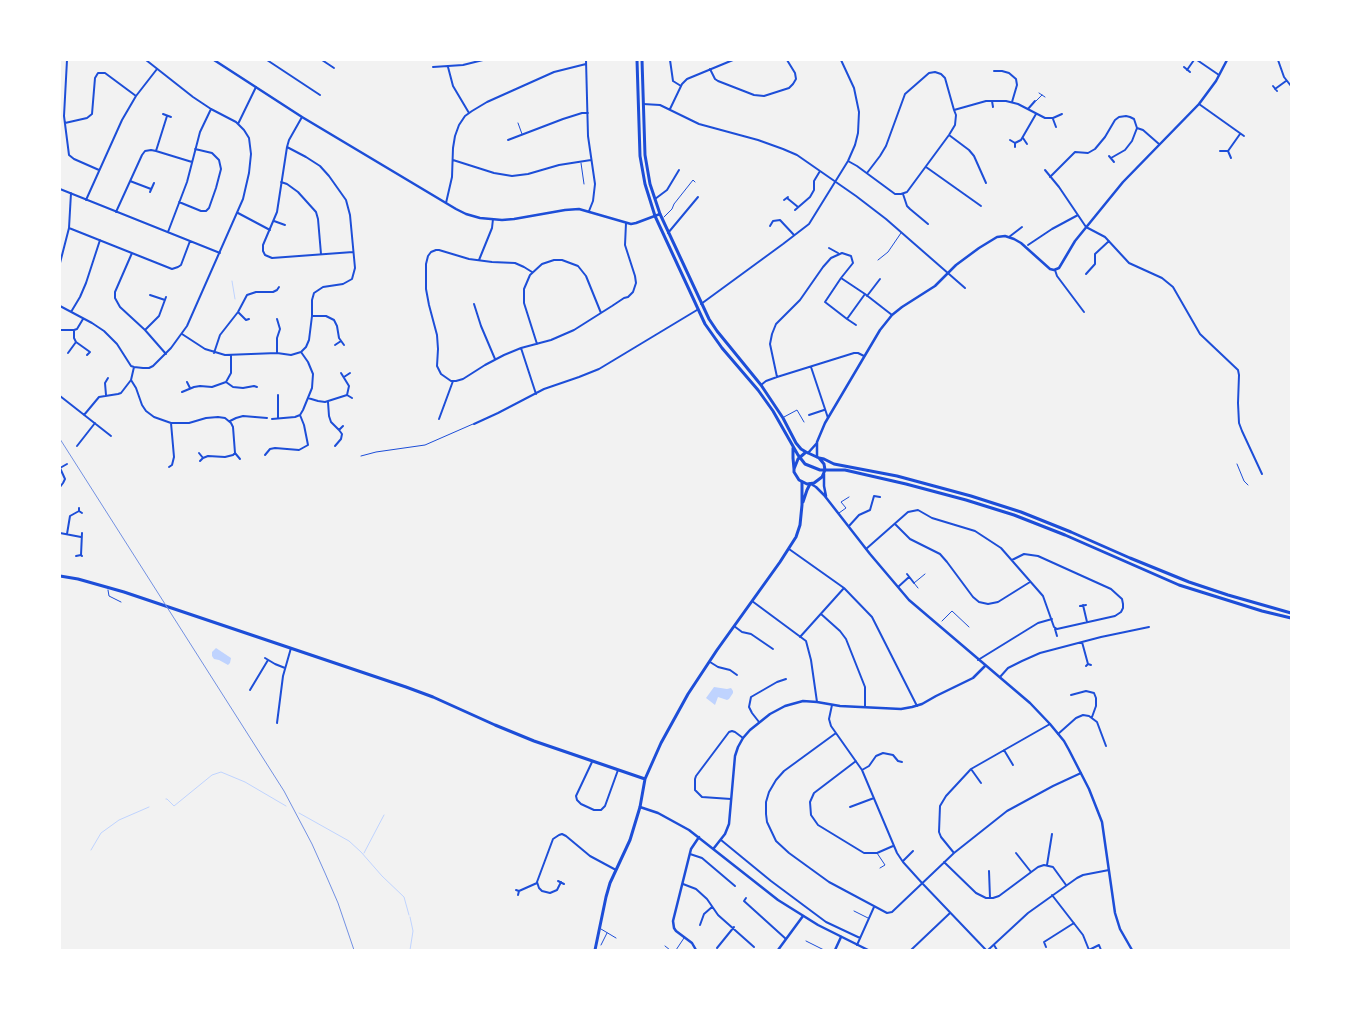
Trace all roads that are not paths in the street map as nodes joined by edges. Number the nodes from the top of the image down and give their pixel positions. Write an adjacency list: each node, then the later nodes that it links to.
1 (67, 60): 67 (street)
2 (146, 60): 27 (street)
3 (214, 60): 18 (street)
4 (267, 60): 38 (street)
5 (471, 60): 20 (street)
6 (483, 60): 20 (street)
7 (586, 60): 21 (street)
8 (636, 60): 128 (main road)
9 (642, 60): 51 (main road)
10 (670, 60): 39 (street)
11 (733, 60): 28 (street)
12 (787, 60): 28 (street)
13 (841, 60): 91 (street)
14 (1194, 60): 30 (street)
15 (1197, 60): 33 (street)
16 (1227, 60): 33 (street)
17 (1278, 60): 36 (street)
18 (218, 61): 41 (street)
19 (324, 61): 26 (street)
20 (472, 63): 23 (street)
21 (586, 64): 58 (street); 59 (street)
22 (433, 67): 23 (street)
23 (448, 67): 58 (street)
24 (1004, 67): 31 (street)
25 (1184, 67): 30 (street)
26 (334, 68)
27 (157, 69): 46 (street); 54 (street)
28 (710, 69): 39 (street)
29 (994, 70): 31 (street)
30 (1187, 70): 32 (street)
31 (1002, 71): 35 (street)
32 (1190, 72)
33 (1219, 75): 52 (street)
34 (1020, 77): 35 (street)
35 (1016, 79): 50 (street)
36 (1286, 80): 40 (street); 42 (street)
37 (310, 82): 38 (street)
38 (307, 86): 44 (street)
39 (681, 86): 56 (street)
40 (1291, 86)
41 (256, 88): 65 (street); 69 (street)
42 (1275, 89)
43 (1039, 93): 45 (lane)
44 (320, 95)
45 (1042, 95): 47 (lane); 49 (lane)
46 (136, 96): 67 (street); 96 (street)
47 (1045, 97)
48 (992, 101): 50 (street); 53 (street); 57 (street)
49 (1035, 101): 55 (street)
50 (1012, 102): 55 (street)
51 (643, 104): 56 (street); 117 (main road)
52 (1199, 104): 72 (street); 81 (street)
53 (993, 107)
54 (211, 109): 69 (street); 84 (street)
55 (1028, 109): 61 (street)
56 (670, 110): 99 (street)
57 (954, 110): 74 (street); 100 (street)
58 (469, 113): 89 (street)
59 (588, 113): 73 (street); 90 (street)
60 (163, 114): 63 (street)
61 (1036, 114): 66 (street); 76 (street)
62 (1062, 114): 66 (street)
63 (167, 116): 64 (street); 85 (street)
64 (171, 117)
65 (302, 117): 82 (street); 119 (street)
66 (1053, 118): 70 (street)
67 (65, 123): 96 (street)
68 (518, 123): 73 (lane)
69 (238, 124): 125 (street)
70 (1056, 127)
71 (1137, 128): 81 (street); 94 (street); 101 (street)
72 (1240, 134): 75 (street); 87 (street)
73 (522, 135): 77 (street)
74 (949, 135): 95 (street); 108 (street)
75 (1244, 136)
76 (1023, 138): 79 (street); 80 (street)
77 (508, 140)
78 (1010, 140): 79 (street)
79 (1015, 143): 83 (street)
80 (1027, 144)
81 (1159, 144): 137 (street)
82 (287, 147): 104 (street); 150 (street)
83 (1015, 147)
84 (195, 149): 92 (street); 118 (street)
85 (156, 151): 92 (street); 102 (street)
86 (1220, 151): 87 (street)
87 (1228, 151): 88 (street)
88 (1231, 158)
89 (453, 160): 93 (street); 119 (street)
90 (591, 160): 93 (street); 124 (street)
91 (848, 161): 100 (street); 103 (street)
92 (192, 162): 118 (street)
93 (581, 162): 107 (lane)
94 (1114, 162)
95 (926, 166): 113 (street); 120 (street)
96 (99, 170): 116 (street)
97 (679, 170): 117 (street)
98 (1045, 170): 101 (street)
99 (820, 171): 103 (street); 121 (street)
100 (867, 173): 113 (street)
101 (1050, 176): 127 (street)
102 (130, 180): 110 (street); 123 (street)
103 (835, 181): 142 (street); 143 (street)
104 (281, 182): 131 (street); 154 (street)
105 (695, 182): 129 (lane)
106 (154, 183): 110 (street)
107 (584, 184)
108 (986, 184)
109 (60, 189): 112 (street)
110 (151, 189): 111 (street)
111 (150, 192)
112 (71, 193): 116 (street); 138 (street)
113 (903, 194): 133 (street)
114 (698, 197): 141 (street)
115 (787, 198): 121 (street)
116 (86, 200): 123 (street)
117 (655, 200): 126 (main road)
118 (179, 202): 140 (street)
119 (446, 203): 130 (street)
120 (982, 206)
121 (798, 207): 122 (street)
122 (795, 210)
123 (116, 212): 140 (street)
124 (589, 212): 130 (street); 132 (street)
125 (238, 213): 139 (street); 152 (street)
126 (660, 214): 128 (street); 129 (main road)
127 (1078, 215): 137 (street); 148 (street)
128 (655, 216): 132 (street); 179 (main road)
129 (662, 218): 141 (main road)
130 (493, 219): 155 (street)
131 (274, 221): 134 (street); 139 (street)
132 (626, 222): 183 (street)
133 (928, 224)
134 (285, 225)
135 (770, 226): 143 (street)
136 (1022, 227): 144 (street)
137 (1086, 227): 146 (street); 158 (street)
138 (69, 228): 145 (street); 157 (street)
139 (270, 230): 154 (street)
140 (168, 232): 147 (street)
141 (668, 233): 177 (main road)
142 (902, 233): 156 (lane); 161 (street)
143 (794, 235): 177 (street)
144 (1010, 237): 158 (street); 161 (street)
145 (100, 240): 151 (street); 180 (street)
146 (1109, 240): 159 (street); 287 (street)
147 (190, 241): 151 (street); 152 (street)
148 (1028, 246)
149 (829, 248): 153 (street)
150 (353, 252): 154 (street); 185 (street)
151 (132, 253): 197 (street)
152 (220, 253): 198 (street)
153 (839, 253): 164 (street); 219 (street)
154 (321, 254)
155 (479, 260): 160 (street); 222 (street)
156 (878, 260)
157 (60, 263)
158 (1055, 270): 182 (street)
159 (1089, 271): 162 (street); 163 (street)
160 (532, 272): 183 (street); 201 (street)
161 (948, 273): 167 (street); 184 (street)
162 (1086, 274)
163 (1091, 274)
164 (841, 278): 172 (street); 189 (street)
165 (880, 279): 172 (street)
166 (279, 287): 168 (street)
167 (965, 288)
168 (277, 290): 170 (street); 181 (street)
169 (155, 293): 173 (street)
170 (280, 293)
171 (150, 295): 173 (street)
172 (866, 295): 184 (street); 189 (street)
173 (153, 296): 175 (street)
174 (166, 297): 175 (street)
175 (165, 300): 197 (street)
176 (474, 304): 213 (street)
177 (701, 304): 226 (main road)
178 (60, 306): 180 (street)
179 (697, 310): 231 (street); 265 (main road)
180 (71, 312): 187 (street)
181 (238, 312): 193 (street); 207 (street)
182 (1084, 312)
183 (601, 313): 201 (street)
184 (892, 315): 212 (street)
185 (312, 316): 190 (street); 205 (street)
186 (338, 316): 190 (street)
187 (83, 319): 196 (street); 215 (street)
188 (277, 319): 192 (street)
189 (847, 319): 194 (street)
190 (334, 320): 199 (street)
191 (284, 321): 192 (street)
192 (279, 323): 208 (street)
193 (246, 324)
194 (856, 325)
195 (60, 330): 196 (street)
196 (74, 330): 200 (street)
197 (145, 330): 209 (street)
198 (182, 334): 207 (street); 209 (street)
199 (341, 341): 202 (street); 203 (street)
200 (76, 342): 206 (street); 210 (street)
201 (537, 344): 204 (street)
202 (335, 345)
203 (344, 345)
204 (521, 348): 213 (street); 231 (street)
205 (301, 352): 208 (street); 236 (street)
206 (68, 353)
207 (214, 353): 211 (street)
208 (277, 353): 211 (street)
209 (166, 354): 215 (street)
210 (87, 355)
211 (232, 355): 224 (street)
212 (864, 356): 214 (street); 249 (street)
213 (495, 359): 222 (street)
214 (811, 367): 219 (street); 239 (street)
215 (134, 368): 221 (street)
216 (341, 373): 218 (street)
217 (350, 373): 218 (street)
218 (344, 377): 234 (street)
219 (777, 377): 226 (street)
220 (108, 378): 232 (street)
221 (131, 380): 232 (street); 254 (street)
222 (453, 381): 247 (street)
223 (187, 382): 229 (street)
224 (226, 382): 227 (street); 229 (street)
225 (256, 382): 227 (street)
226 (761, 385): 248 (main road)
227 (254, 386): 228 (street)
228 (257, 387)
229 (190, 388): 230 (street)
230 (182, 392)
231 (536, 394): 255 (street)
232 (106, 395): 240 (street)
233 (278, 395): 246 (street)
234 (347, 395): 237 (street); 238 (street)
235 (60, 396): 240 (street)
236 (308, 398): 238 (street); 242 (street)
237 (352, 398)
238 (328, 402): 257 (street)
239 (824, 410): 243 (street); 249 (street)
240 (84, 415): 253 (street)
241 (262, 415): 244 (street)
242 (300, 415): 246 (street); 262 (street)
243 (809, 415)
244 (262, 418): 245 (street); 251 (street)
245 (267, 418)
246 (278, 418): 250 (street)
247 (440, 418)
248 (783, 418): 252 (lane); 271 (main road)
249 (828, 418): 260 (street)
250 (272, 419)
251 (230, 422): 254 (street); 270 (street)
252 (804, 422)
253 (95, 423): 258 (street); 263 (street)
254 (171, 424): 281 (street)
255 (474, 424): 273 (lane)
256 (343, 426): 257 (street)
257 (339, 430): 259 (street)
258 (111, 436)
259 (341, 440): 261 (street); 264 (street)
260 (817, 442): 271 (street); 274 (street)
261 (344, 444)
262 (308, 445): 267 (street); 268 (street)
263 (77, 446)
264 (335, 446)
265 (793, 446): 276 (main road); 285 (main road)
266 (264, 448): 268 (street)
267 (312, 449)
268 (268, 451): 272 (street)
269 (199, 453): 275 (street)
270 (235, 453): 275 (street); 277 (street)
271 (807, 453): 274 (main road); 276 (main road)
272 (266, 455)
273 (361, 456)
274 (818, 457): 286 (main road); 323 (main road)
275 (203, 458): 278 (street)
276 (799, 458): 285 (main road); 286 (main road)
277 (240, 459)
278 (200, 461)
279 (67, 464): 283 (street)
280 (1237, 464): 290 (lane)
281 (172, 465): 282 (street); 284 (street)
282 (175, 467)
283 (60, 468): 291 (street)
284 (169, 468)
285 (794, 469): 288 (main road)
286 (824, 471): 289 (main road); 294 (street); 325 (main road)
287 (1262, 474)
288 (802, 482): 289 (main road); 295 (main road)
289 (810, 484): 294 (street); 295 (main road)
290 (1248, 485)
291 (60, 487)
292 (849, 497): 298 (lane)
293 (881, 497): 301 (street)
294 (827, 498): 298 (street)
295 (802, 506): 306 (main road)
296 (79, 508): 299 (street)
297 (68, 513): 299 (street)
298 (839, 513): 301 (street)
299 (70, 516): 304 (street)
300 (895, 524): 307 (street); 309 (street); 314 (street)
301 (849, 526): 307 (street)
302 (82, 532): 305 (street)
303 (60, 533): 304 (street)
304 (67, 534): 305 (street)
305 (81, 537): 308 (street)
306 (789, 549): 317 (street); 320 (main road)
307 (866, 549): 316 (street)
308 (76, 556)
309 (1012, 560): 314 (street); 328 (street)
310 (907, 574): 313 (street)
311 (925, 574): 315 (lane)
312 (60, 576): 338 (main road)
313 (909, 577): 315 (street); 316 (street)
314 (1030, 582): 326 (street)
315 (914, 583): 318 (lane)
316 (898, 587): 342 (street)
317 (844, 588): 324 (street); 358 (street)
318 (918, 588)
319 (108, 590): 321 (lane)
320 (752, 601): 329 (main road); 334 (street)
321 (121, 602)
322 (1083, 605): 328 (street)
323 (1291, 613)
324 (821, 614): 334 (street); 359 (street)
325 (1291, 618)
326 (1052, 619): 331 (street); 342 (street)
327 (942, 621): 330 (lane)
328 (1087, 622): 331 (street)
329 (734, 626): 337 (street); 343 (main road)
330 (970, 627)
331 (1054, 627): 333 (street)
332 (1149, 627): 335 (street)
333 (1056, 636)
334 (800, 637): 356 (street)
335 (1082, 642): 345 (street); 349 (street)
336 (771, 643): 337 (street)
337 (769, 647): 339 (street)
338 (291, 648): 346 (street); 372 (main road)
339 (773, 649)
340 (265, 658): 341 (street)
341 (268, 660): 346 (street); 352 (street)
342 (978, 660): 344 (street)
343 (710, 662): 347 (street); 381 (main road)
344 (985, 666): 349 (street); 358 (street)
345 (1086, 666)
346 (285, 668): 362 (street)
347 (737, 675)
348 (777, 677): 351 (street)
349 (1000, 677): 363 (street)
350 (786, 679): 351 (street)
351 (779, 681): 361 (street)
352 (250, 690)
353 (1075, 694): 354 (street); 355 (street); 360 (street)
354 (1071, 696)
355 (1076, 699)
356 (817, 702): 357 (street); 361 (street)
357 (832, 705): 359 (street); 364 (street)
358 (917, 706): 359 (street)
359 (865, 707)
360 (1092, 717): 365 (street); 367 (street)
361 (759, 722): 366 (street)
362 (277, 723)
363 (1050, 724): 365 (street); 370 (street)
364 (836, 733): 371 (street); 418 (street)
365 (1058, 734): 380 (street)
366 (743, 738): 384 (street); 384 (street)
367 (1105, 743): 368 (street); 369 (street)
368 (1101, 744)
369 (1106, 746)
370 (1004, 750): 375 (street); 377 (street)
371 (856, 761): 379 (street); 393 (street)
372 (592, 762): 378 (main road); 378 (street)
373 (898, 762): 374 (street); 376 (street); 379 (street)
374 (902, 762)
375 (1013, 765)
376 (896, 766)
377 (971, 769): 382 (street); 394 (street)
378 (618, 770): 381 (main road)
379 (862, 770): 383 (street)
380 (1081, 773): 394 (street); 403 (street)
381 (645, 779): 386 (main road)
382 (981, 783)
383 (874, 798): 385 (street); 390 (street)
384 (732, 800): 389 (street)
385 (850, 807)
386 (640, 808): 388 (street); 401 (main road)
387 (1052, 834): 399 (street)
388 (699, 837): 391 (street); 396 (street)
389 (721, 840): 391 (street); 434 (street)
390 (893, 846): 393 (street); 397 (street)
391 (714, 848): 421 (street)
392 (908, 849): 397 (street)
393 (877, 853): 400 (lane)
394 (954, 853): 398 (street)
395 (1016, 853): 404 (street)
396 (690, 854): 408 (street); 409 (street)
397 (903, 862): 407 (street)
398 (944, 862): 407 (street); 416 (street)
399 (1047, 865): 404 (street); 410 (street)
400 (880, 868)
401 (616, 870): 406 (street); 427 (main road)
402 (990, 870): 416 (street)
403 (1109, 870): 410 (street); 461 (street)
404 (1031, 872): 416 (street)
405 (558, 881): 406 (street)
406 (537, 883): 413 (street)
407 (922, 883): 418 (street); 420 (street)
408 (682, 884): 417 (street); 430 (street)
409 (732, 884): 411 (street); 412 (street)
410 (1066, 885): 414 (street)
411 (735, 886)
412 (730, 887)
413 (518, 892)
414 (1052, 896): 425 (street); 441 (street)
415 (746, 898): 435 (street)
416 (990, 898)
417 (712, 907): 423 (street); 428 (street)
418 (874, 907): 422 (street)
419 (854, 911): 422 (lane)
420 (950, 913): 457 (street); 458 (street)
421 (803, 916): 431 (street); 435 (street)
422 (869, 918): 434 (street)
423 (701, 921): 424 (street); 426 (street)
424 (705, 922)
425 (1074, 923): 446 (street); 460 (street)
426 (700, 925)
427 (599, 928): 429 (lane); 449 (main road)
428 (734, 928): 433 (street); 439 (street)
429 (607, 932): 432 (lane); 438 (lane)
430 (684, 937): 451 (lane); 452 (street)
431 (841, 937): 440 (street); 455 (street)
432 (616, 938)
433 (744, 938): 436 (street); 445 (street)
434 (860, 938): 440 (street)
435 (786, 939): 453 (street)
436 (742, 940)
437 (806, 941): 454 (lane)
438 (601, 945)
439 (719, 945): 444 (street); 447 (street)
440 (857, 945): 456 (street)
441 (994, 945): 458 (street); 459 (street)
442 (1103, 945): 448 (street)
443 (665, 946): 450 (lane)
444 (722, 947)
445 (754, 947)
446 (1046, 947)
447 (717, 948)
448 (1100, 949): 460 (street)
449 (595, 950)
450 (670, 950)
451 (676, 950)
452 (696, 950)
453 (778, 950)
454 (824, 950)
455 (835, 950)
456 (868, 950)
457 (911, 950)
458 (987, 950)
459 (997, 950)
460 (1089, 950)
461 (1132, 950)

